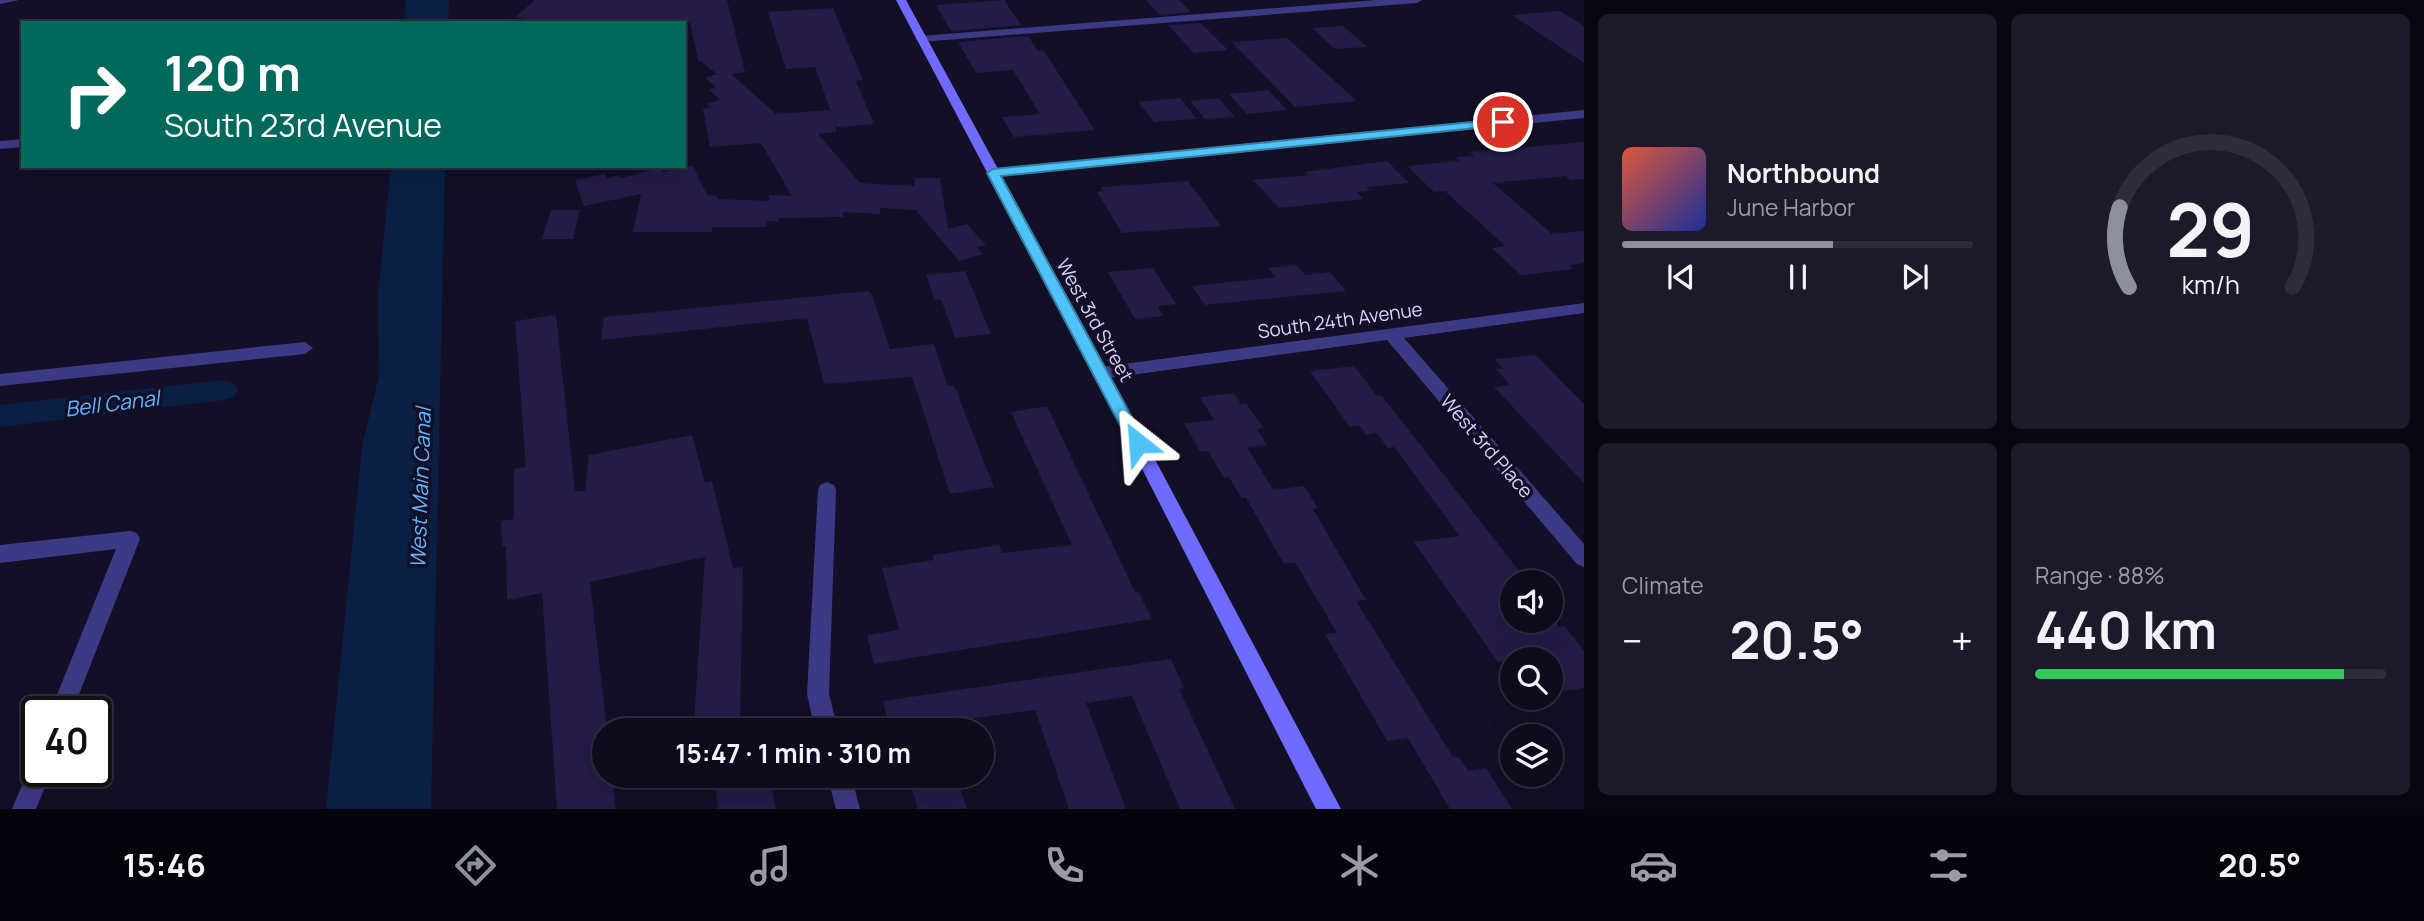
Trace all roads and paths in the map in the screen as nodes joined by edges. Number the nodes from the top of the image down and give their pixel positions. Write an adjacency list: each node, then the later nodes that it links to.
1 (14, 0): 4 (street)
2 (901, 0): 5 (street, West 3rd Street)
3 (1418, 0): 5 (street)
4 (0, 1)
5 (920, 39): 9 (street, West 3rd Street)
6 (1584, 114): 9 (street)
7 (21, 143): 8 (street)
8 (0, 145)
9 (993, 173): 13 (street, West 3rd Street)
10 (1584, 308): 11 (street, South 24th Avenue)
11 (1391, 334): 13 (street, South 24th Avenue); 17 (street, West 3rd Place)
12 (305, 348): 14 (street)
13 (1101, 373): 24 (street, West 3rd Street)
14 (0, 380)
15 (827, 490): 19 (street)
16 (0, 554): 18 (street)
17 (1584, 558)
18 (67, 696)
19 (824, 718)
20 (32, 787): 22 (street)
21 (842, 788): 23 (street)
22 (24, 809)
23 (848, 809)
24 (1329, 809)

